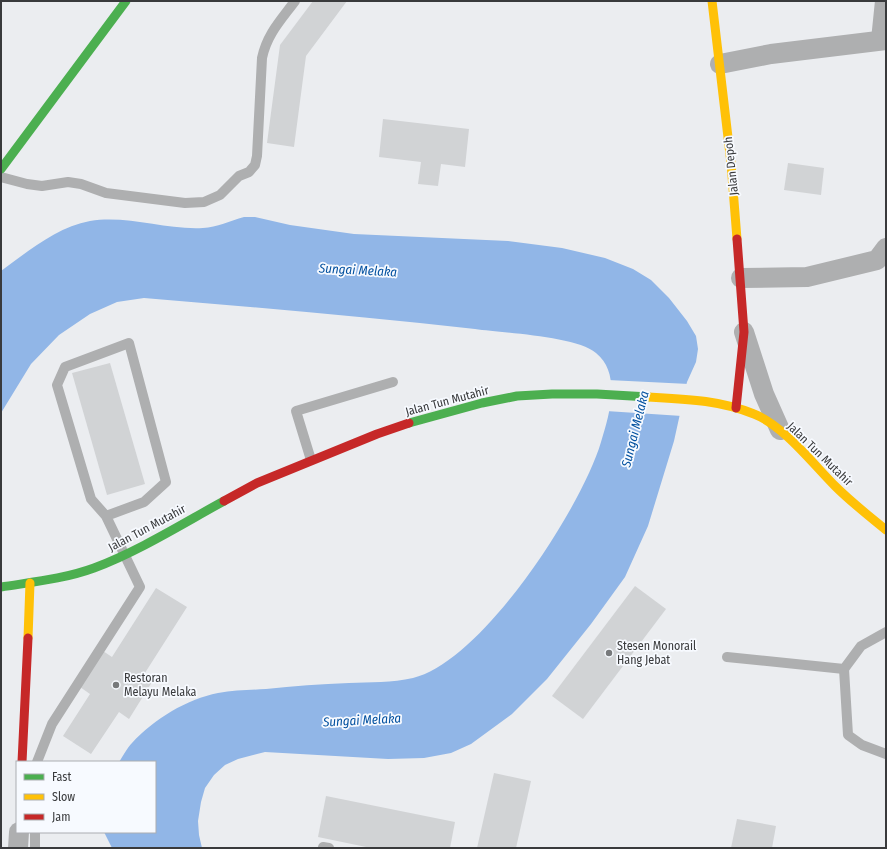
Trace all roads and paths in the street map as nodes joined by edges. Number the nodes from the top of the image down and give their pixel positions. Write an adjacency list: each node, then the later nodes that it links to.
1 (126, 1): 7 (street)
2 (295, 1): 8 (lane)
3 (712, 1): 6 (street, Jalan Depoh)
4 (885, 1): 5 (street)
5 (884, 40): 6 (street)
6 (720, 64): 10 (street, Jalan Depoh)
7 (1, 169)
8 (1, 177)
9 (886, 248): 10 (street)
10 (741, 278): 11 (street, Jalan Depoh)
11 (744, 332): 13 (street, Jalan Depoh); 14 (street, Jalan Depoh)
12 (393, 382): 15 (lane)
13 (736, 408): 14 (street, Jalan Tun Mutahir); 15 (street, Jalan Tun Mutahir)
14 (780, 430): 17 (street, Jalan Tun Mutahir)
15 (311, 460): 18 (street, Jalan Tun Mutahir)
16 (106, 516): 16 (lane); 18 (lane)
17 (886, 530)
18 (125, 555): 19 (street, Jalan Tun Mutahir); 26 (lane)
19 (30, 583): 20 (street, Jalan Tun Mutahir); 25 (street)
20 (1, 587)
21 (886, 632): 23 (lane)
22 (727, 657): 23 (lane)
23 (844, 669): 24 (lane)
24 (886, 754)
25 (22, 761)
26 (37, 761)
27 (19, 833): 29 (street)
28 (35, 833): 30 (lane)
29 (18, 848)
30 (35, 848)

